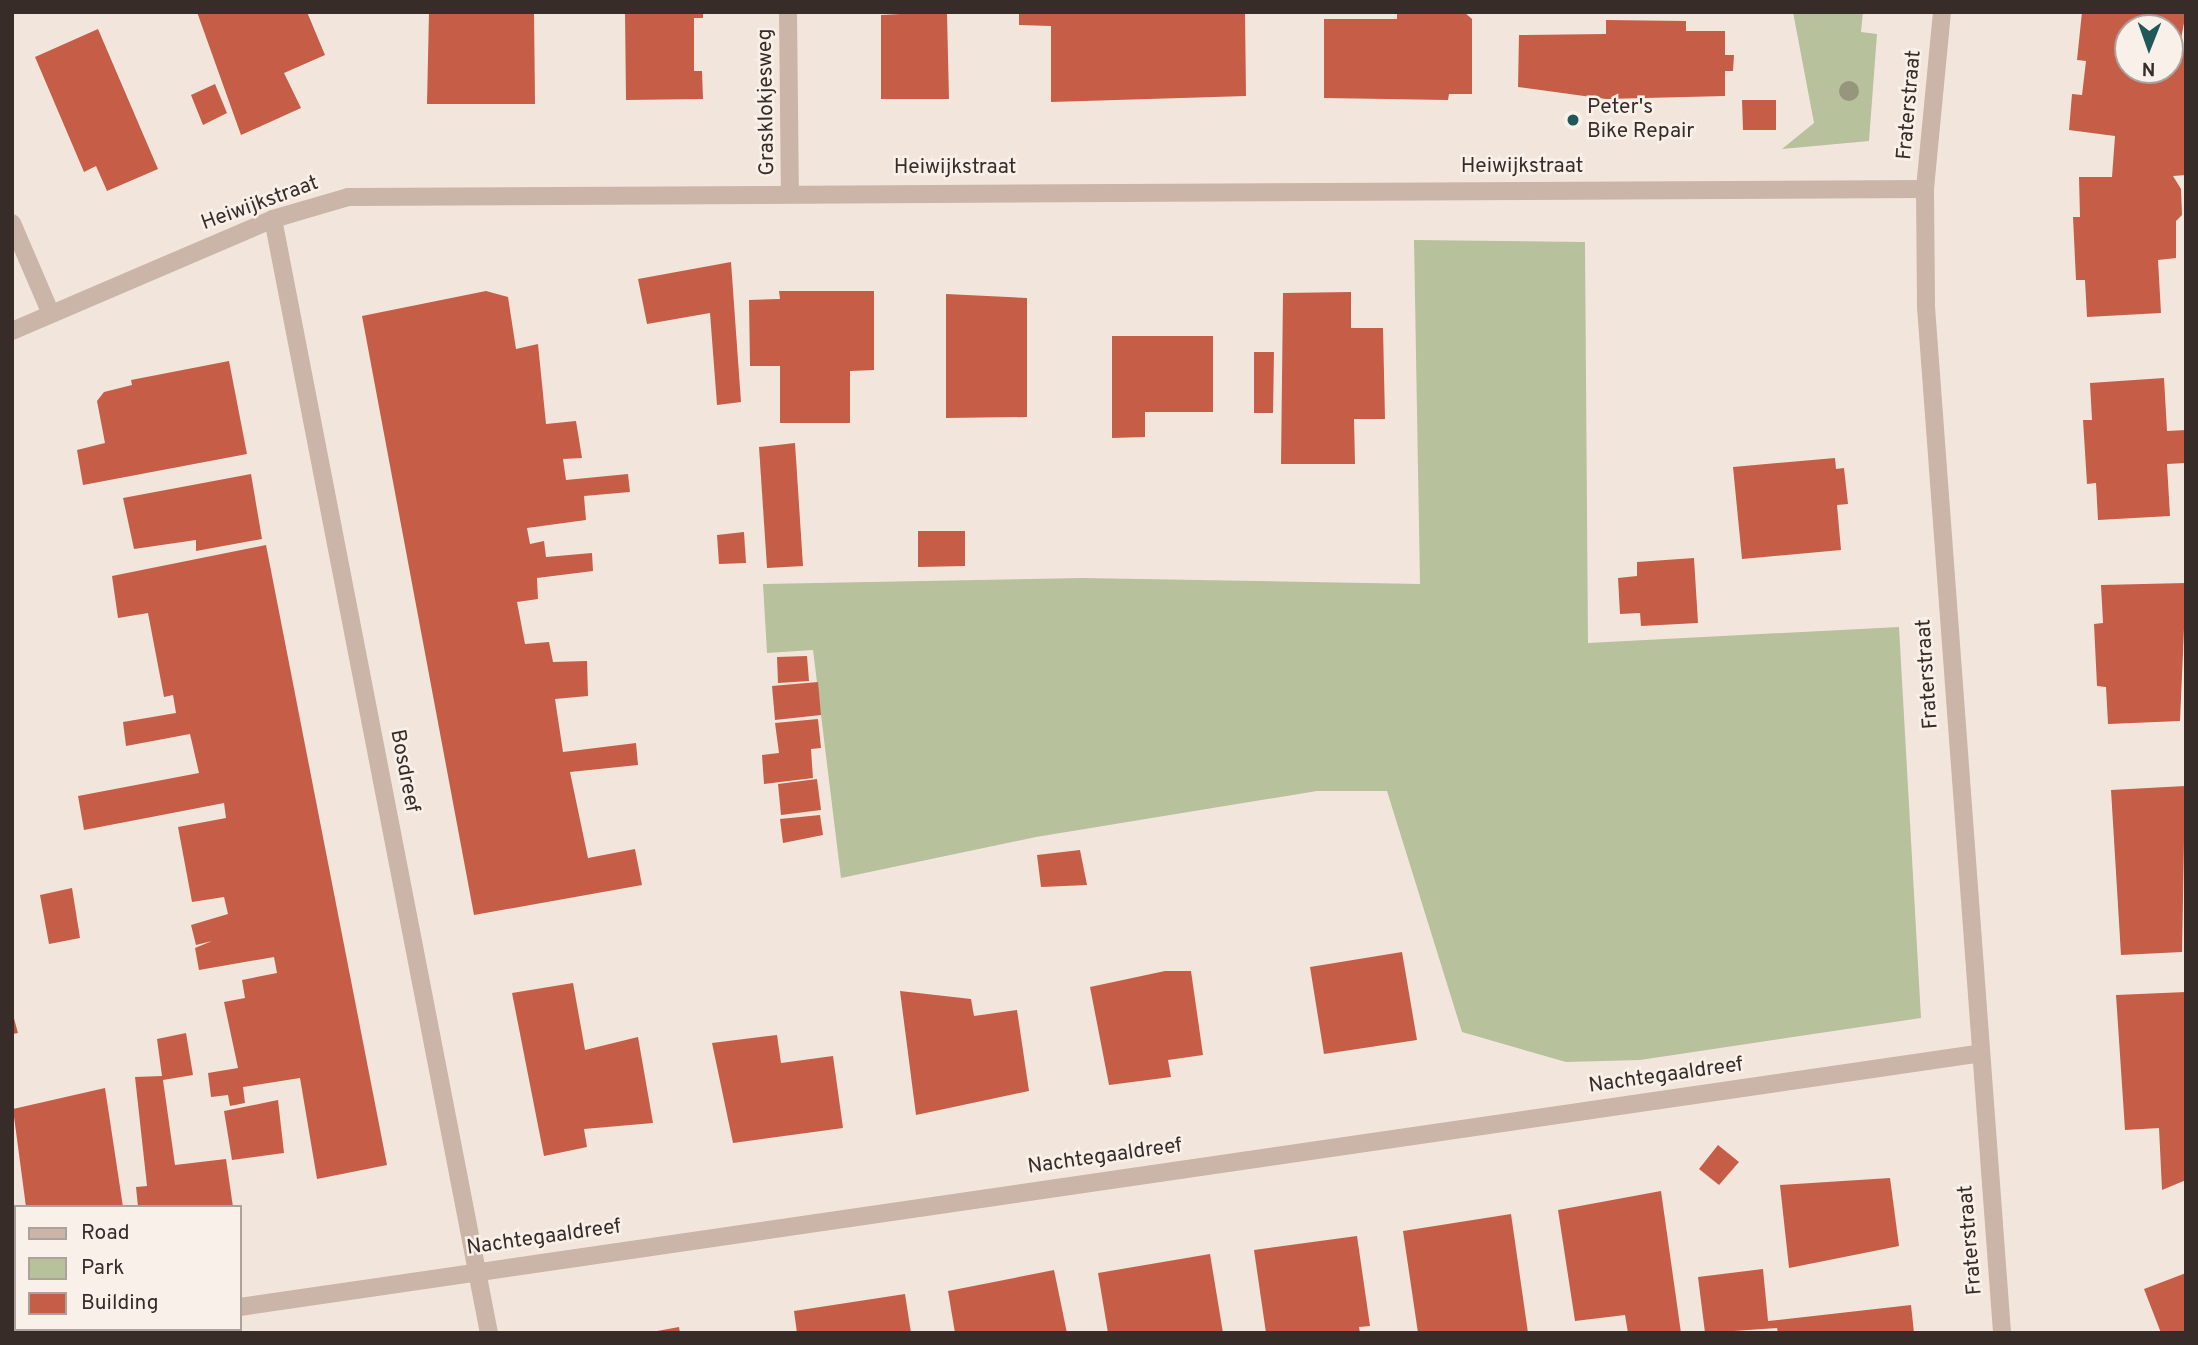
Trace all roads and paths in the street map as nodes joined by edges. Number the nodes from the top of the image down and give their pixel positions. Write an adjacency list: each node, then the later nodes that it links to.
1 (789, 12): 4 (street, Grasklokjesweg)
2 (1942, 12): 3 (street, Fraterstraat)
3 (1925, 189): 4 (street, Heiwijkstraat); 9 (street, Fraterstraat)
4 (790, 191): 5 (street, Heiwijkstraat)
5 (273, 219): 7 (street, Heiwijkstraat); 10 (street, Bosdreef)
6 (12, 223): 7 (street)
7 (51, 314): 8 (street, Heiwijkstraat)
8 (12, 331)
9 (1977, 1054): 10 (street, Nachtegaaldreef); 13 (street, Fraterstraat)
10 (477, 1270): 11 (street, Nachtegaaldreef); 12 (street, Bosdreef)
11 (242, 1307)
12 (489, 1333)
13 (2001, 1333)

